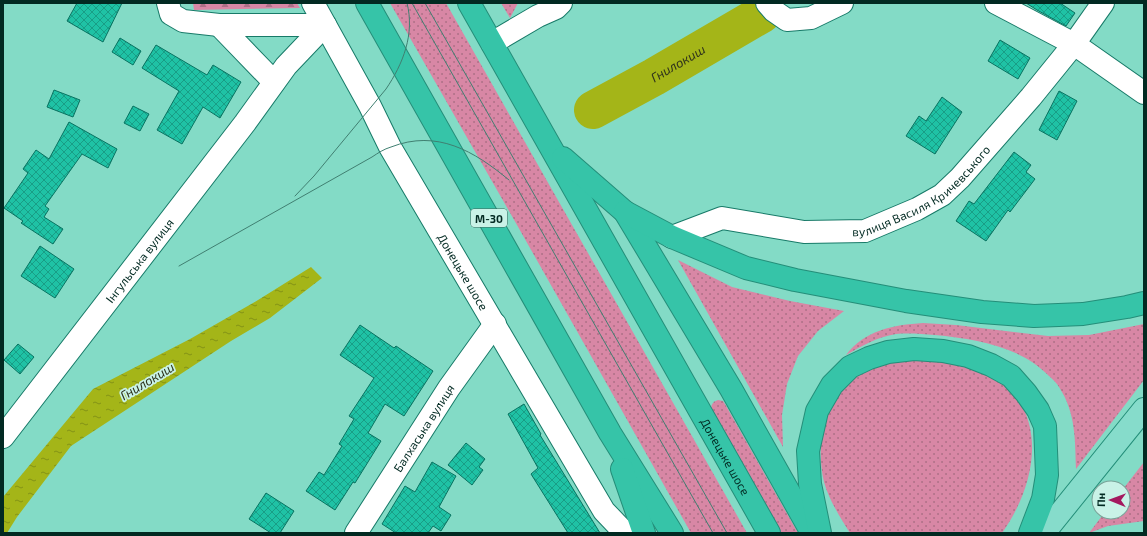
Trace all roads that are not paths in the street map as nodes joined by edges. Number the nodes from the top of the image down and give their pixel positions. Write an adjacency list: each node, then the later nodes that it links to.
1 (168, 3): 11 (street)
2 (313, 3): 12 (street, Донецьке шосе)
3 (367, 3): 23 (highway, М-30)
4 (469, 3): 13 (highway, Донецьке шосе)
5 (561, 3): 10 (street)
6 (767, 3): 7 (street)
7 (842, 3)
8 (996, 3): 14 (street)
9 (1103, 3): 14 (street, вулиця Василя Кричевського)
10 (537, 10): 13 (street)
11 (219, 25): 12 (street); 15 (street)
12 (325, 25): 15 (street, Інгульська вулиця); 21 (street, Донецьке шосе)
13 (492, 43): 17 (highway, Донецьке шосе)
14 (1074, 44): 16 (street); 19 (street, вулиця Василя Кричевського)
15 (274, 82): 24 (street, Інгульська вулиця)
16 (1144, 93)
17 (551, 148): 18 (highway); 29 (highway, Донецьке шосе)
18 (626, 212): 19 (highway); 30 (highway)
19 (672, 237): 20 (highway)
20 (1144, 303)
21 (494, 324): 25 (street, Балхаська вулиця); 26 (street, Донецьке шосе)
22 (1144, 409): 33 (main road)
23 (610, 434): 27 (highway); 28 (highway, М-30)
24 (3, 437)
25 (356, 533)
26 (625, 533)
27 (644, 533)
28 (672, 533)
29 (769, 533)
30 (812, 533)
31 (820, 533): 32 (highway)
32 (1030, 533)
33 (1044, 533)

